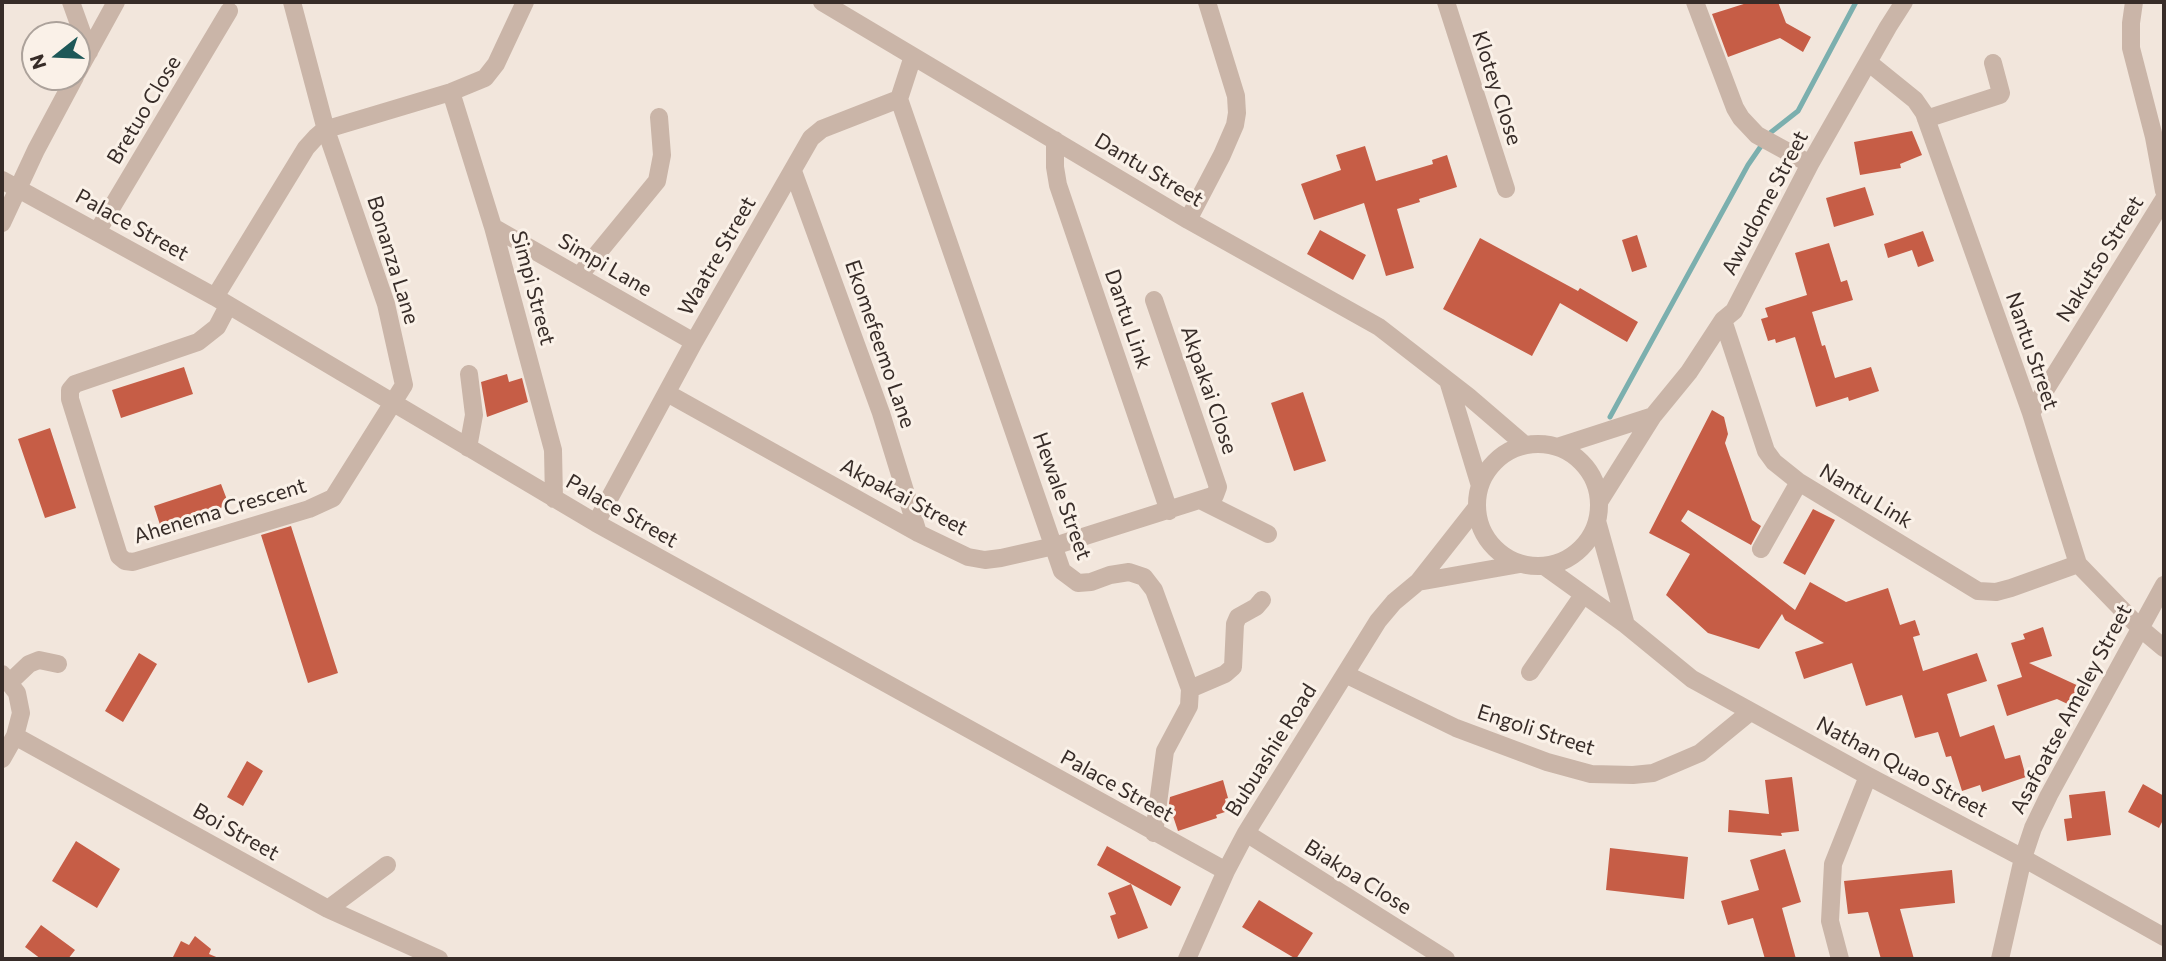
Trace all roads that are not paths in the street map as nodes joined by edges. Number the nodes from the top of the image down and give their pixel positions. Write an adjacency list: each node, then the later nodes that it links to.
1 (71, 2): 12 (street)
2 (116, 2): 13 (street)
3 (292, 2): 22 (street, Bonanza Lane)
4 (525, 2): 18 (street)
5 (822, 2): 14 (street, Dantu Street)
6 (1206, 2): 30 (street)
7 (1446, 2): 27 (street, Klotey Close)
8 (1695, 2): 24 (street)
9 (1905, 2): 15 (street, Awudome Street)
10 (2134, 2): 28 (street, Nakutso Street)
11 (229, 11): 33 (street, Bretuo Close)
12 (78, 21)
13 (91, 48)
14 (913, 56): 19 (street); 23 (street, Dantu Street)
15 (1868, 62): 21 (street, Nantu Street); 24 (street, Awudome Street)
16 (1993, 63): 21 (street)
17 (66, 91): 26 (street)
18 (451, 92): 22 (street); 32 (street, Simpi Street)
19 (899, 99): 25 (street, Waatre Street); 59 (street, Hewale Street)
20 (659, 117): 34 (street)
21 (1926, 119): 43 (street, Nantu Street)
22 (326, 130): 36 (street); 42 (street, Bonanza Lane)
23 (1055, 140): 30 (street, Dantu Street); 54 (street, Dantu Link)
24 (1810, 164): 37 (street, Awudome Street)
25 (793, 171): 38 (street, Waatre Street); 57 (street, Ekomefeemo Lane)
26 (10, 183): 31 (street); 33 (street, Palace Street)
27 (1506, 188)
28 (2164, 191)
29 (2164, 199): 43 (street, Nakutso Street)
30 (1188, 220): 40 (street, Dantu Street)
31 (2, 223)
32 (493, 227): 34 (street, Simpi Lane); 51 (street, Simpi Street)
33 (97, 232): 36 (street, Palace Street)
34 (579, 276): 38 (street, Simpi Lane)
35 (1154, 300): 50 (street, Akpakai Close)
36 (222, 301): 42 (street, Palace Street); 42 (street, Ahenema Crescent)
37 (1723, 320): 44 (street, Awudome Street); 48 (street, Nantu Link)
38 (694, 342): 41 (street, Waatre Street)
39 (468, 374): 47 (street)
40 (1450, 384): 45 (street, Dantu Street); 49 (street)
41 (667, 393): 56 (street, Waatre Street); 57 (street, Akpakai Street)
42 (391, 403): 47 (street, Palace Street)
43 (2031, 413): 62 (street, Nantu Street)
44 (1653, 416): 46 (street); 52 (street, Awudome Street)
45 (1525, 446): 46 (street); 49 (street)
46 (1557, 447): 52 (street)
47 (468, 448): 51 (street, Palace Street)
48 (1799, 482): 60 (street); 62 (street, Nantu Link)
49 (1480, 486): 53 (street)
50 (1208, 498): 54 (street, Akpakai Street); 58 (street)
51 (554, 499): 56 (street, Palace Street)
52 (1599, 502): 55 (street)
53 (1477, 508): 61 (street); 64 (street, Bubuashie Road)
54 (1169, 511): 59 (street, Akpakai Street)
55 (1597, 521): 63 (street); 68 (street)
56 (596, 523): 80 (street, Palace Street)
57 (918, 533): 59 (street, Akpakai Street)
58 (1268, 534)
59 (1054, 546): 75 (street, Hewale Street)
60 (1760, 549)
61 (1520, 564): 63 (street); 64 (street)
62 (2078, 564): 69 (street, Nantu Street)
63 (1544, 566): 66 (street, Nathan Quao Street)
64 (1418, 582): 73 (street, Bubuashie Road)
65 (2164, 585): 69 (street, Asafoatse Ameley Street)
66 (1583, 595): 68 (street, Nathan Quao Street); 72 (street)
67 (1262, 600): 75 (street)
68 (1626, 625): 76 (street, Nathan Quao Street)
69 (2140, 628): 70 (street, Nantu Street); 82 (street, Asafoatse Ameley Street)
70 (2164, 648)
71 (58, 664): 74 (street)
72 (1530, 672)
73 (1345, 674): 76 (street, Engoli Street); 81 (street, Bubuashie Road)
74 (6, 678): 77 (street)
75 (1190, 689): 80 (street)
76 (1750, 712): 79 (street, Nathan Quao Street)
77 (15, 736): 78 (street); 85 (street, Boi Street)
78 (2, 759)
79 (1868, 776): 82 (street, Nathan Quao Street); 90 (street)
80 (1154, 832): 84 (street, Palace Street)
81 (1246, 833): 84 (street, Bubuashie Road); 89 (street, Biakpa Close)
82 (2023, 858): 86 (street, Nathan Quao Street); 91 (street, Asafoatse Ameley Street)
83 (387, 865): 85 (street)
84 (1226, 871): 88 (street, Bubuashie Road)
85 (328, 909): 87 (street, Boi Street)
86 (2164, 937)
87 (439, 959)
88 (1187, 959)
89 (1446, 959)
90 (1840, 959)
91 (2000, 959)

